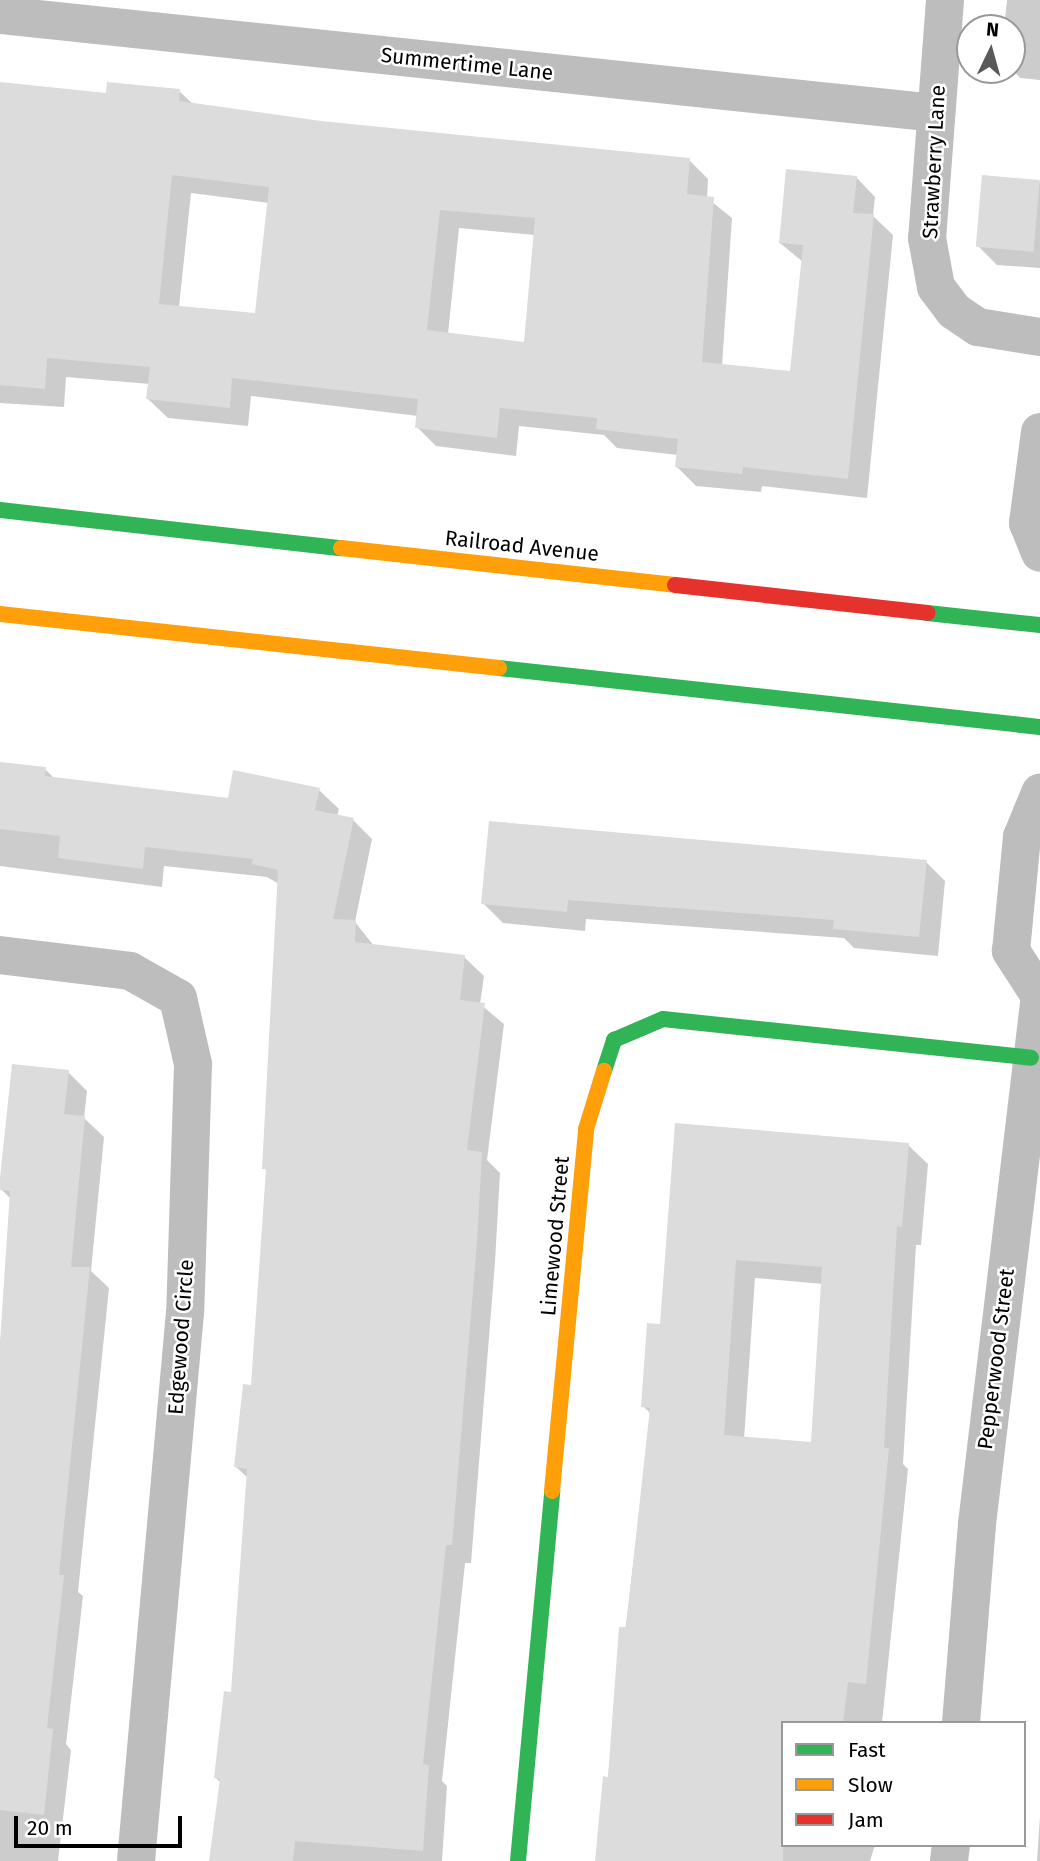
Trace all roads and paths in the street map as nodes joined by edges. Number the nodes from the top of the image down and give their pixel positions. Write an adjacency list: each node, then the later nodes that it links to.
1 (945, 0): 3 (street, Strawberry Lane)
2 (0, 15): 3 (street, Summertime Lane)
3 (935, 114): 4 (street, Strawberry Lane)
4 (1040, 337)
5 (1040, 432): 7 (street)
6 (0, 510): 9 (street, Railroad Avenue)
7 (1040, 553)
8 (0, 614): 10 (street)
9 (1040, 625)
10 (1040, 727)
11 (1040, 793): 13 (street, Pepperwood Street)
12 (0, 955): 16 (street, Edgewood Circle)
13 (1040, 995): 14 (street, Pepperwood Street)
14 (1031, 1058): 15 (street, Pepperwood Street); 17 (street, Limewood Street)
15 (961, 1721)
16 (135, 1861)
17 (518, 1861)

